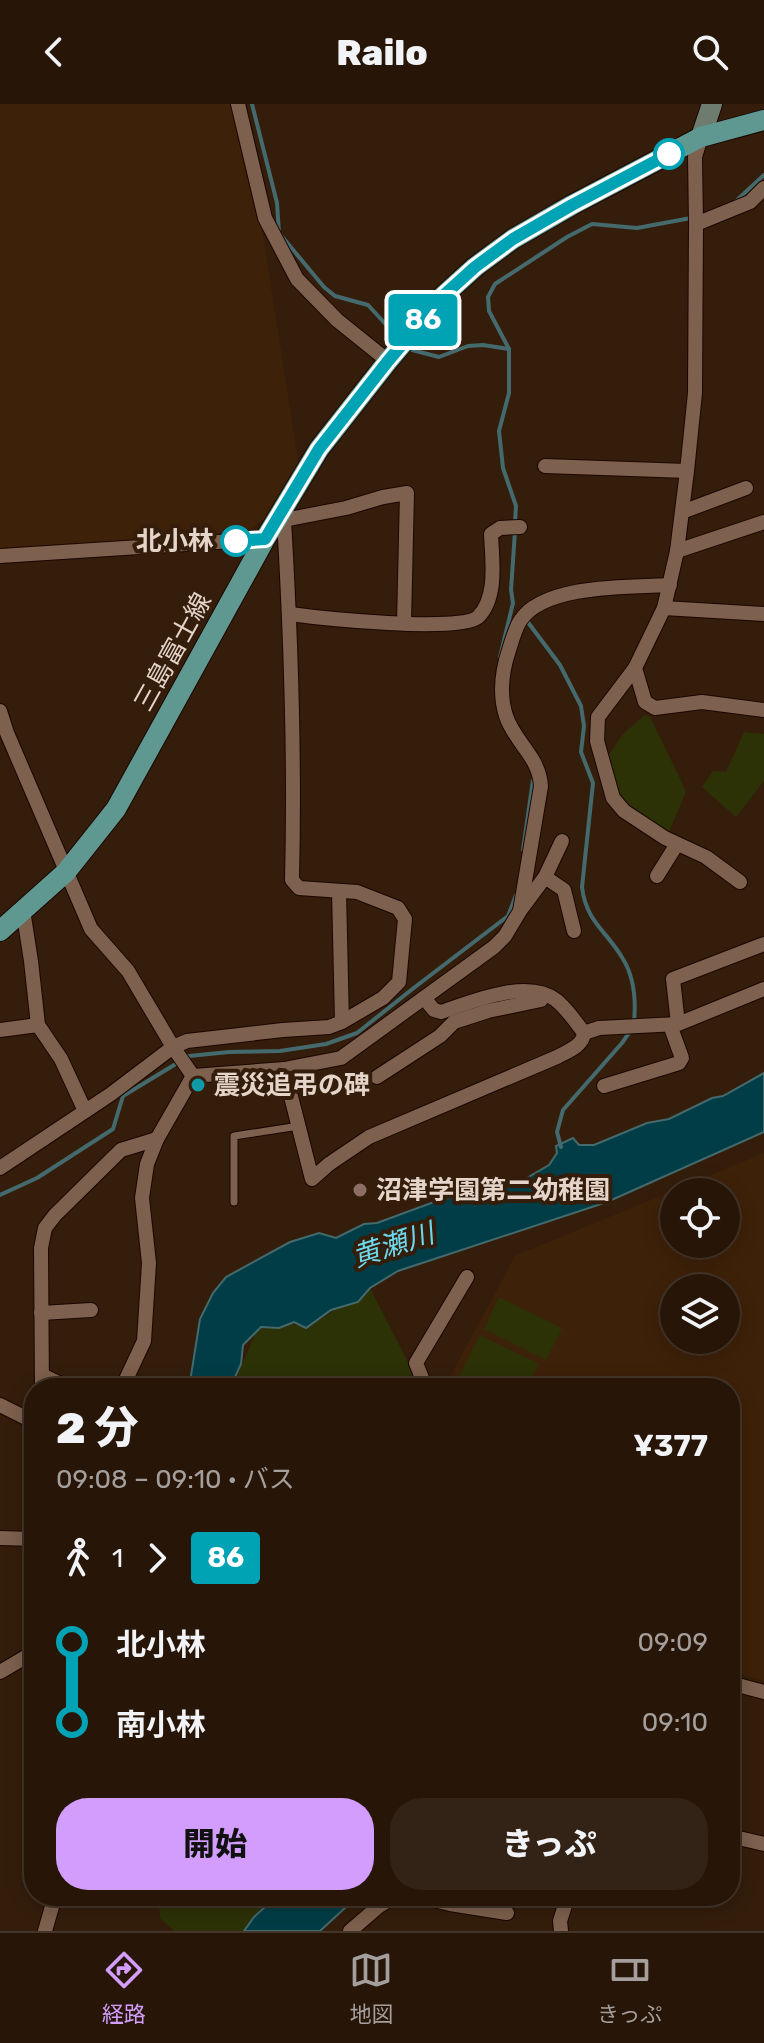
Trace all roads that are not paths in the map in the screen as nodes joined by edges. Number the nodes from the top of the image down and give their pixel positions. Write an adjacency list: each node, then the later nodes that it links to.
1 (238, 104): 7 (street)
2 (706, 107): 4 (street)
3 (764, 120): 4 (main road, 三島富士線)
4 (701, 137): 6 (street); 7 (main road, 三島富士線)
5 (764, 188): 6 (street)
6 (696, 224): 9 (street)
7 (388, 361): 12 (main road, 三島富士線)
8 (545, 466): 9 (street)
9 (687, 471): 11 (street)
10 (746, 488): 11 (street)
11 (682, 512): 16 (street)
12 (282, 518): 15 (main road, 三島富士線); 20 (street); 22 (street)
13 (764, 522): 16 (street)
14 (520, 527): 22 (street)
15 (265, 539): 17 (street); 28 (main road, 三島富士線)
16 (677, 551): 18 (street)
17 (0, 556)
18 (670, 585): 19 (street); 34 (street)
19 (664, 608): 21 (street); 23 (street)
20 (290, 614): 22 (street); 32 (street)
21 (764, 614)
22 (404, 623)
23 (635, 668): 24 (street); 27 (street)
24 (764, 710)
25 (0, 711): 28 (street)
26 (562, 841): 30 (street)
27 (677, 844): 29 (street); 31 (street)
28 (66, 872): 33 (main road, 三島富士線); 46 (street)
29 (657, 876)
30 (545, 877): 34 (street); 36 (street)
31 (740, 882)
32 (339, 891): 41 (street); 41 (street)
33 (23, 910): 35 (main road, 三島富士線); 42 (street)
34 (520, 911): 40 (street)
35 (0, 931)
36 (574, 931)
37 (764, 944): 43 (street)
38 (764, 989): 43 (street)
39 (544, 995): 40 (street); 45 (street); 49 (street)
40 (424, 998): 47 (street)
41 (342, 1022): 46 (street)
42 (38, 1025): 44 (street); 51 (street)
43 (674, 1025): 45 (street); 50 (street)
44 (0, 1030)
45 (584, 1033): 52 (street)
46 (173, 1047): 48 (street); 51 (street)
47 (284, 1069): 48 (street); 52 (street)
48 (193, 1076): 53 (street)
49 (377, 1077)
50 (604, 1086)
51 (85, 1111): 54 (street)
52 (299, 1126): 55 (lane)
53 (157, 1139): 58 (street); 60 (street)
54 (0, 1168)
55 (234, 1202)
56 (467, 1277): 61 (street)
57 (91, 1310): 58 (street)
58 (41, 1313): 59 (street)
59 (42, 1378)
60 (127, 1378)
61 (422, 1378)
62 (0, 1405): 63 (street)
63 (24, 1417)
64 (0, 1538): 65 (street)
65 (24, 1539)
66 (24, 1659): 67 (street)
67 (0, 1672)
68 (740, 1686): 69 (street)
69 (764, 1692)
70 (740, 1838): 71 (street)
71 (764, 1844)
72 (52, 1906): 77 (street)
73 (379, 1906): 78 (street)
74 (463, 1906): 76 (street)
75 (565, 1906): 79 (street)
76 (507, 1913)
77 (45, 1931)
78 (350, 1931)
79 (561, 1931)

